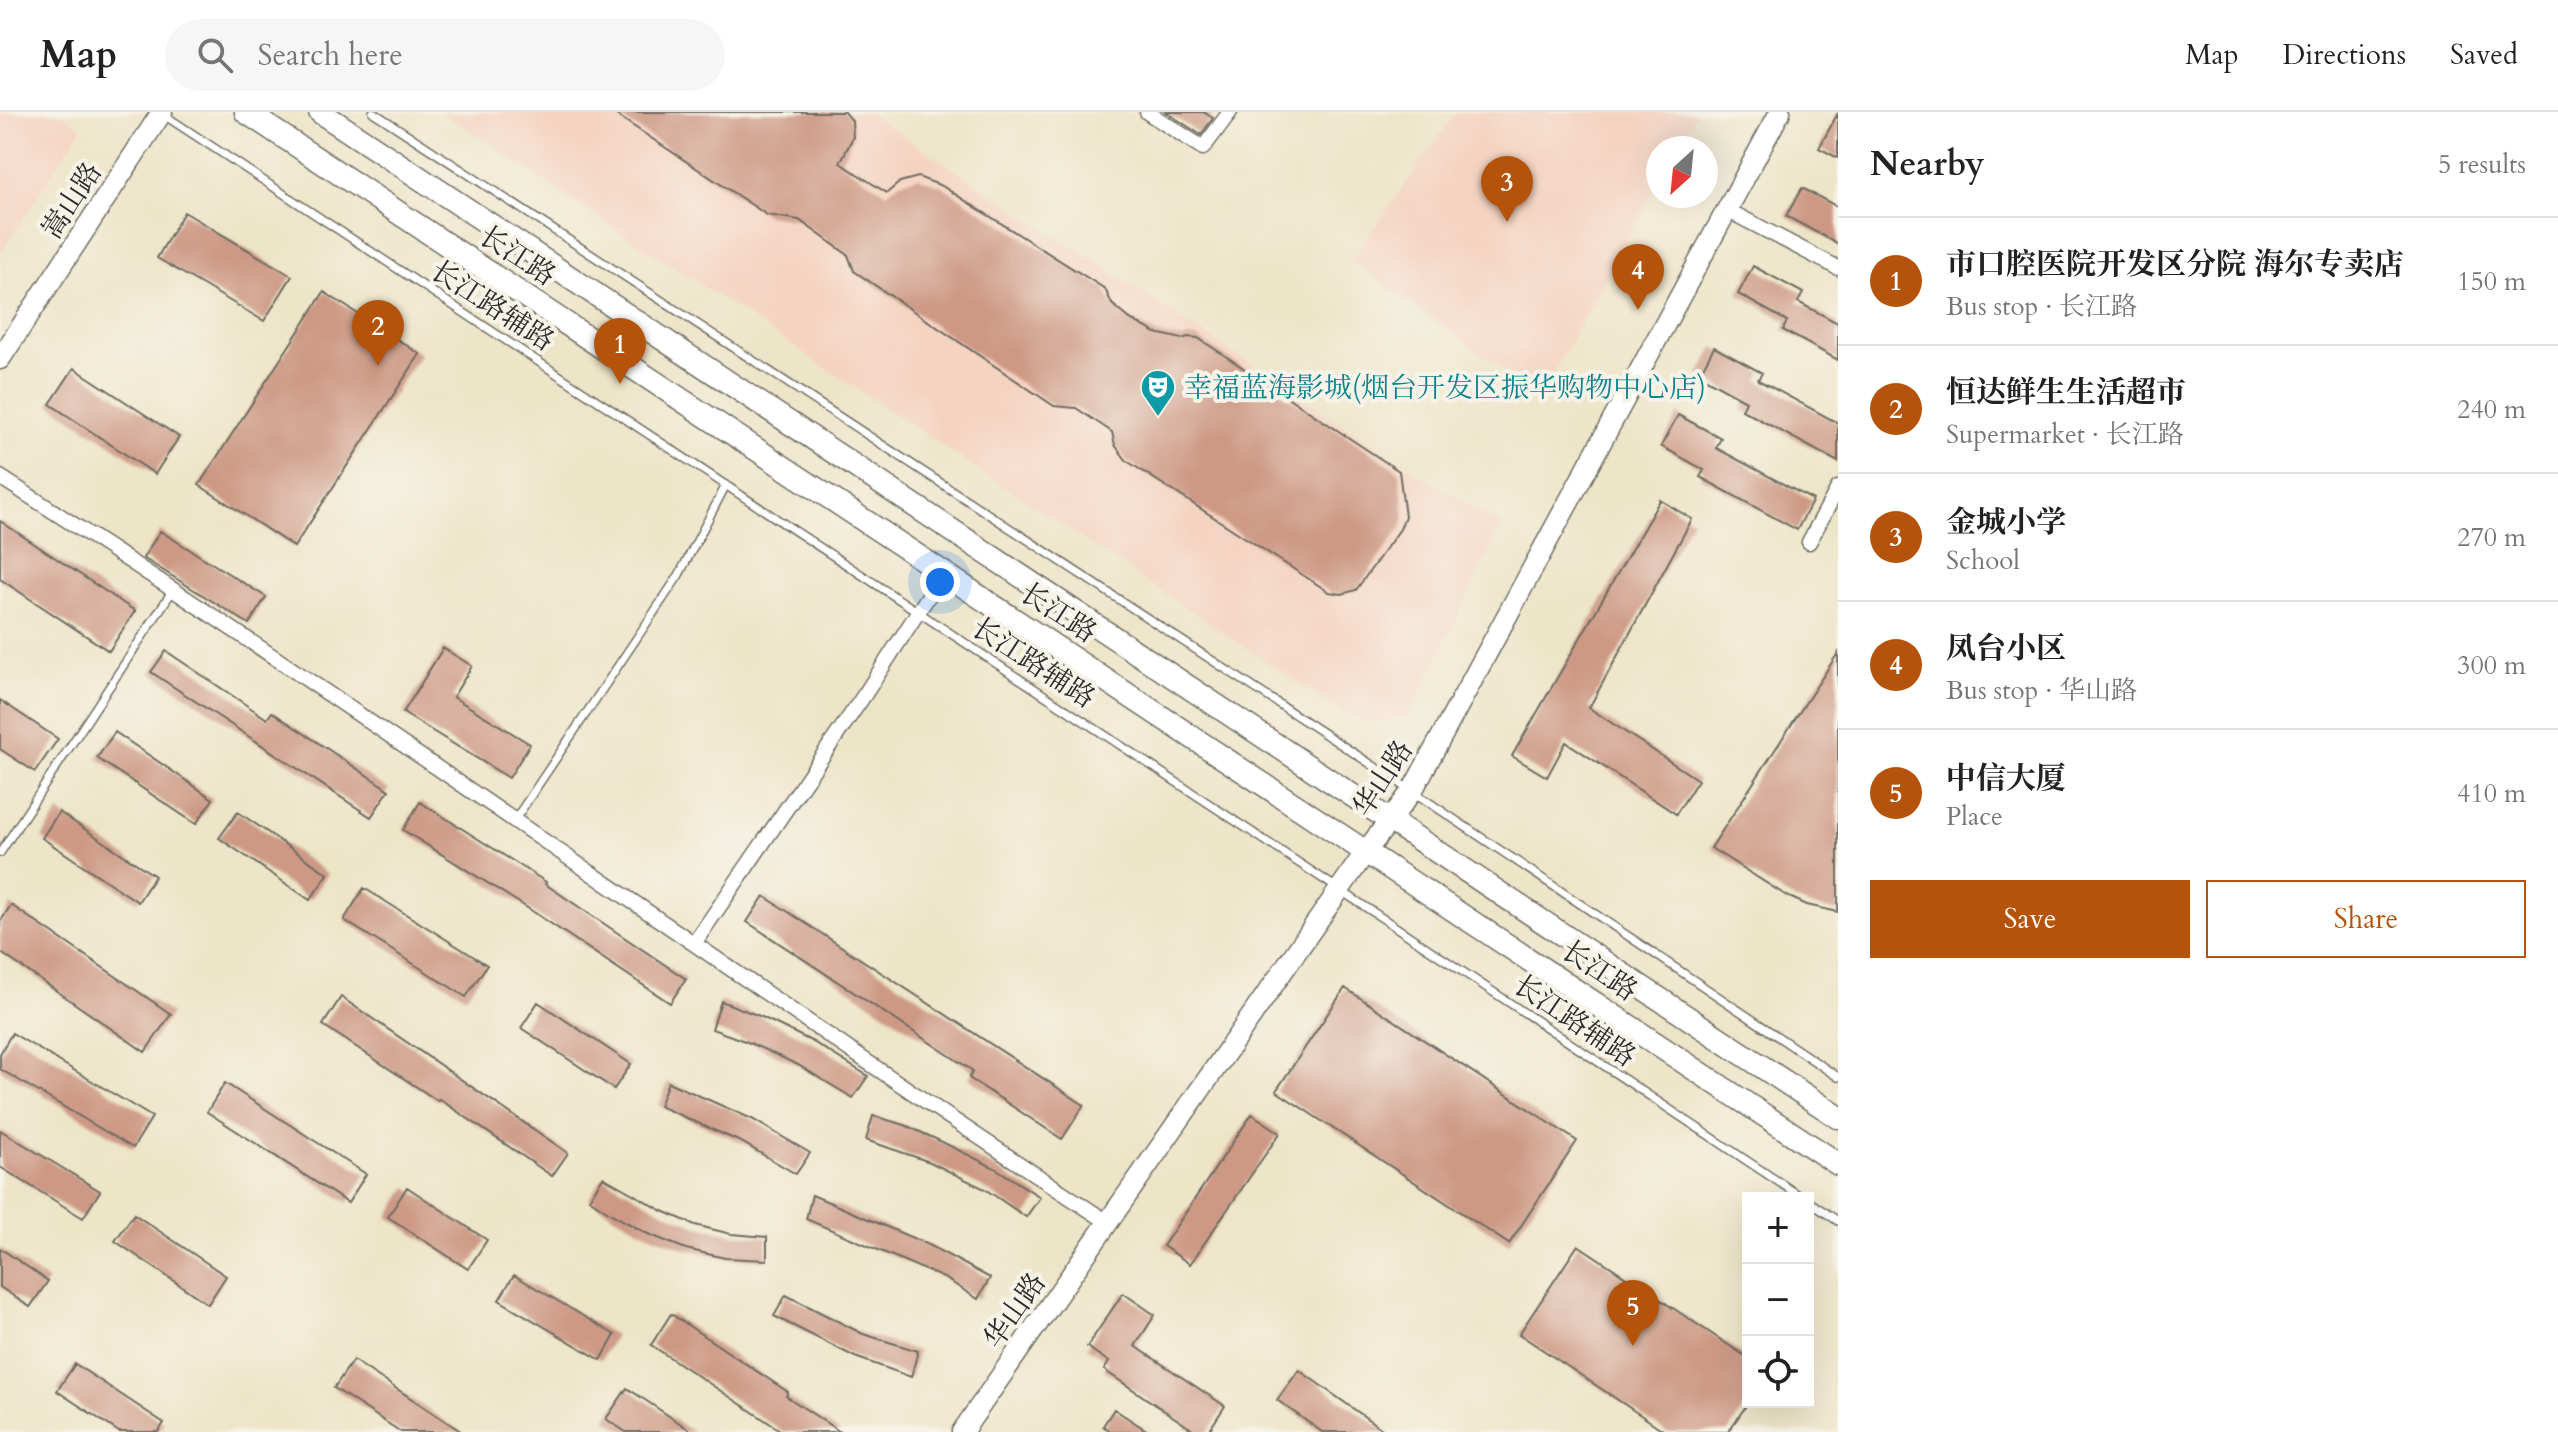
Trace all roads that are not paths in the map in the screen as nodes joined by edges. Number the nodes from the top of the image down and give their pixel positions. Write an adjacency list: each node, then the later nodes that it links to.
1 (161, 112): 10 (street, 嵩山路); 12 (lane, 长江路辅路)
2 (246, 112): 15 (main road, 长江路)
3 (320, 112): 19 (main road, 长江路)
4 (373, 112): 18 (lane)
5 (1147, 112): 6 (street)
6 (1230, 112)
7 (1780, 112): 8 (street, 华山路)
8 (1727, 210): 9 (street); 18 (street, 华山路)
9 (1838, 268)
10 (0, 359)
11 (0, 477): 16 (street)
12 (726, 485): 17 (lane, 长江路辅路); 20 (lane)
13 (1838, 488): 14 (street)
14 (1809, 542)
15 (944, 572): 17 (street); 21 (main road, 长江路)
16 (174, 588): 20 (street); 22 (lane)
17 (918, 612): 23 (lane, 长江路辅路); 24 (street)
18 (1412, 791): 19 (street, 华山路); 25 (lane)
19 (1392, 820): 21 (street, 华山路); 26 (main road, 长江路)
20 (514, 821): 24 (street)
21 (1367, 850): 23 (street, 华山路); 27 (main road, 长江路)
22 (0, 853)
23 (1340, 890): 28 (lane, 长江路辅路); 31 (street, 华山路)
24 (695, 942): 31 (street)
25 (1838, 1077)
26 (1838, 1117)
27 (1838, 1164)
28 (1794, 1192)
29 (1814, 1205): 30 (lane, 长江路辅路)
30 (1838, 1221)
31 (1109, 1223): 32 (street, 华山路)
32 (962, 1432)

